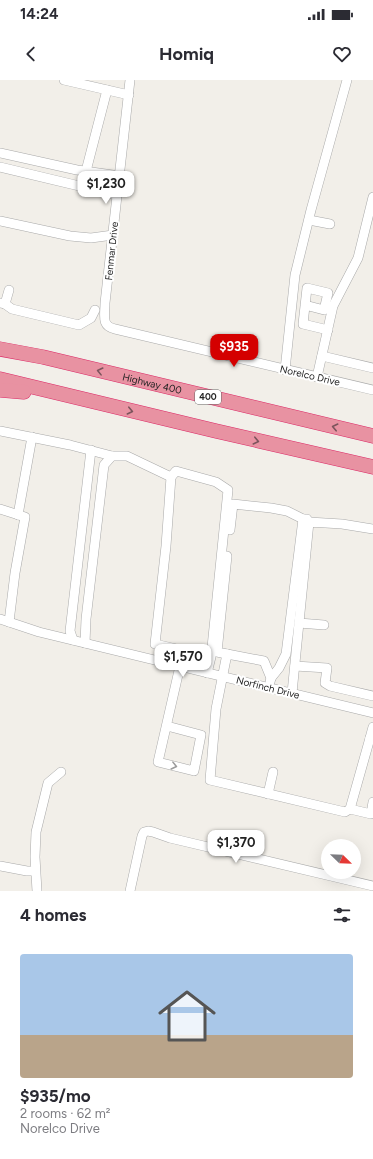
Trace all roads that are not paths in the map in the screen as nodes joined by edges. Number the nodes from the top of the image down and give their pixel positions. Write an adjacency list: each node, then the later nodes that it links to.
1 (64, 80): 4 (street)
2 (130, 80): 5 (street, Fenmar Drive)
3 (346, 80): 12 (street)
4 (107, 90): 5 (street); 8 (street)
5 (129, 95): 9 (street, Fenmar Drive)
6 (0, 153): 8 (street)
7 (0, 167): 10 (street)
8 (86, 171): 9 (street)
9 (120, 176): 10 (street, Fenmar Drive)
10 (117, 195): 15 (street, Fenmar Drive)
11 (373, 197): 20 (street)
12 (309, 220): 14 (street); 28 (street)
13 (0, 221): 15 (street)
14 (330, 224)
15 (113, 235): 21 (street, Fenmar Drive)
16 (9, 290): 17 (street)
17 (3, 303): 19 (street)
18 (305, 305): 20 (street); 20 (street); 22 (street)
19 (96, 310)
20 (328, 310): 22 (street)
21 (107, 326): 28 (street, Norelco Drive)
22 (328, 330): 25 (street)
23 (0, 342): 26 (highway)
24 (0, 348): 26 (highway, Highway 400 / 400)
25 (322, 356): 27 (street); 29 (street)
26 (43, 357): 35 (highway, Highway 400 / 400, one-way to 26)
27 (373, 368)
28 (285, 370): 29 (street, Norelco Drive)
29 (317, 377): 32 (street, Norelco Drive)
30 (0, 379): 33 (highway)
31 (0, 390): 33 (highway)
32 (373, 390)
33 (65, 395): 39 (highway, one-way to 39)
34 (0, 431): 36 (street)
35 (373, 436)
36 (32, 438): 37 (street); 42 (street)
37 (91, 450): 38 (street); 45 (street)
38 (112, 456): 40 (street); 46 (street)
39 (373, 467)
40 (171, 477): 52 (street); 53 (street)
41 (0, 509): 42 (street)
42 (18, 515): 47 (street)
43 (306, 521): 44 (street); 48 (street); 53 (street); 60 (street)
44 (373, 529)
45 (74, 605): 46 (street); 50 (street)
46 (87, 606): 51 (street)
47 (4, 621): 50 (street, Norfinch Drive)
48 (299, 623): 49 (street); 57 (street)
49 (324, 625)
50 (73, 640): 51 (street, Norfinch Drive)
51 (85, 643): 55 (street, Norfinch Drive)
52 (155, 644): 53 (street); 55 (street)
53 (213, 653): 54 (street); 58 (street)
54 (227, 654): 59 (street); 60 (street)
55 (152, 659): 56 (street, Norfinch Drive)
56 (180, 666): 58 (street, Norfinch Drive); 65 (street)
57 (295, 666): 62 (street); 63 (street)
58 (207, 672): 59 (street, Norfinch Drive)
59 (222, 676): 61 (street, Norfinch Drive); 70 (street)
60 (271, 678): 61 (street)
61 (268, 687): 62 (street, Norfinch Drive)
62 (292, 693): 64 (street, Norfinch Drive)
63 (373, 696)
64 (373, 713)
65 (167, 726): 65 (street, one-way to 65)
66 (373, 727): 67 (street)
67 (371, 739): 72 (street)
68 (61, 772): 74 (street)
69 (273, 772): 70 (street)
70 (268, 794): 72 (street)
71 (373, 802): 72 (street)
72 (350, 810)
73 (0, 866): 74 (street)
74 (35, 871): 76 (street)
75 (373, 886): 77 (street)
76 (37, 891)
77 (130, 891)

